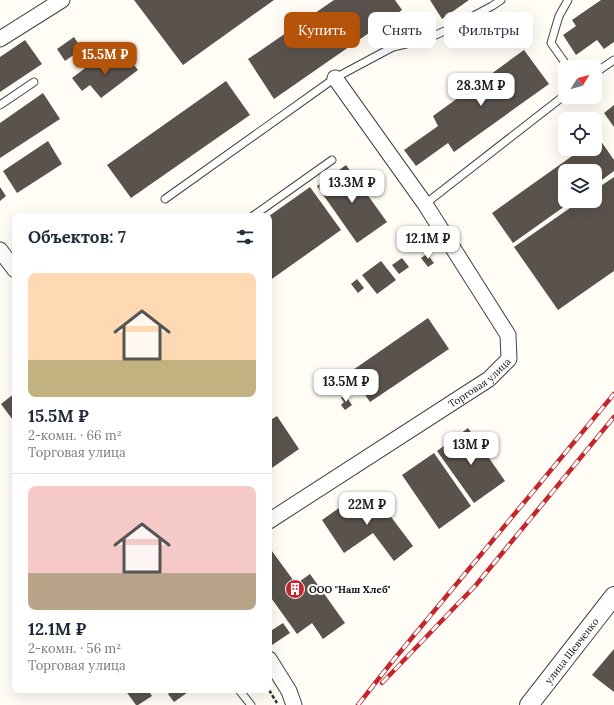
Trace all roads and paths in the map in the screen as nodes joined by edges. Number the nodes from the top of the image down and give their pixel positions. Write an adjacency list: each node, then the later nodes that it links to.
1 (62, 0): 4 (street)
2 (501, 0): 8 (lane)
3 (568, 0): 5 (lane)
4 (0, 39)
5 (563, 60)
6 (614, 60): 7 (lane)
7 (602, 68)
8 (335, 78): 13 (lane); 14 (street, Торговая улица)
9 (34, 82): 11 (lane)
10 (558, 100): 14 (lane)
11 (0, 105)
12 (332, 160): 15 (lane)
13 (165, 199)
14 (425, 204): 18 (street, Торговая улица)
15 (257, 213)
16 (0, 250): 17 (street)
17 (12, 266)
18 (272, 519)
19 (614, 596): 26 (street, улица Шевченко)
20 (272, 664): 25 (street)
21 (241, 693): 23 (lane)
22 (271, 693): 24 (path)
23 (251, 705)
24 (278, 705)
25 (294, 705)
26 (529, 705)

